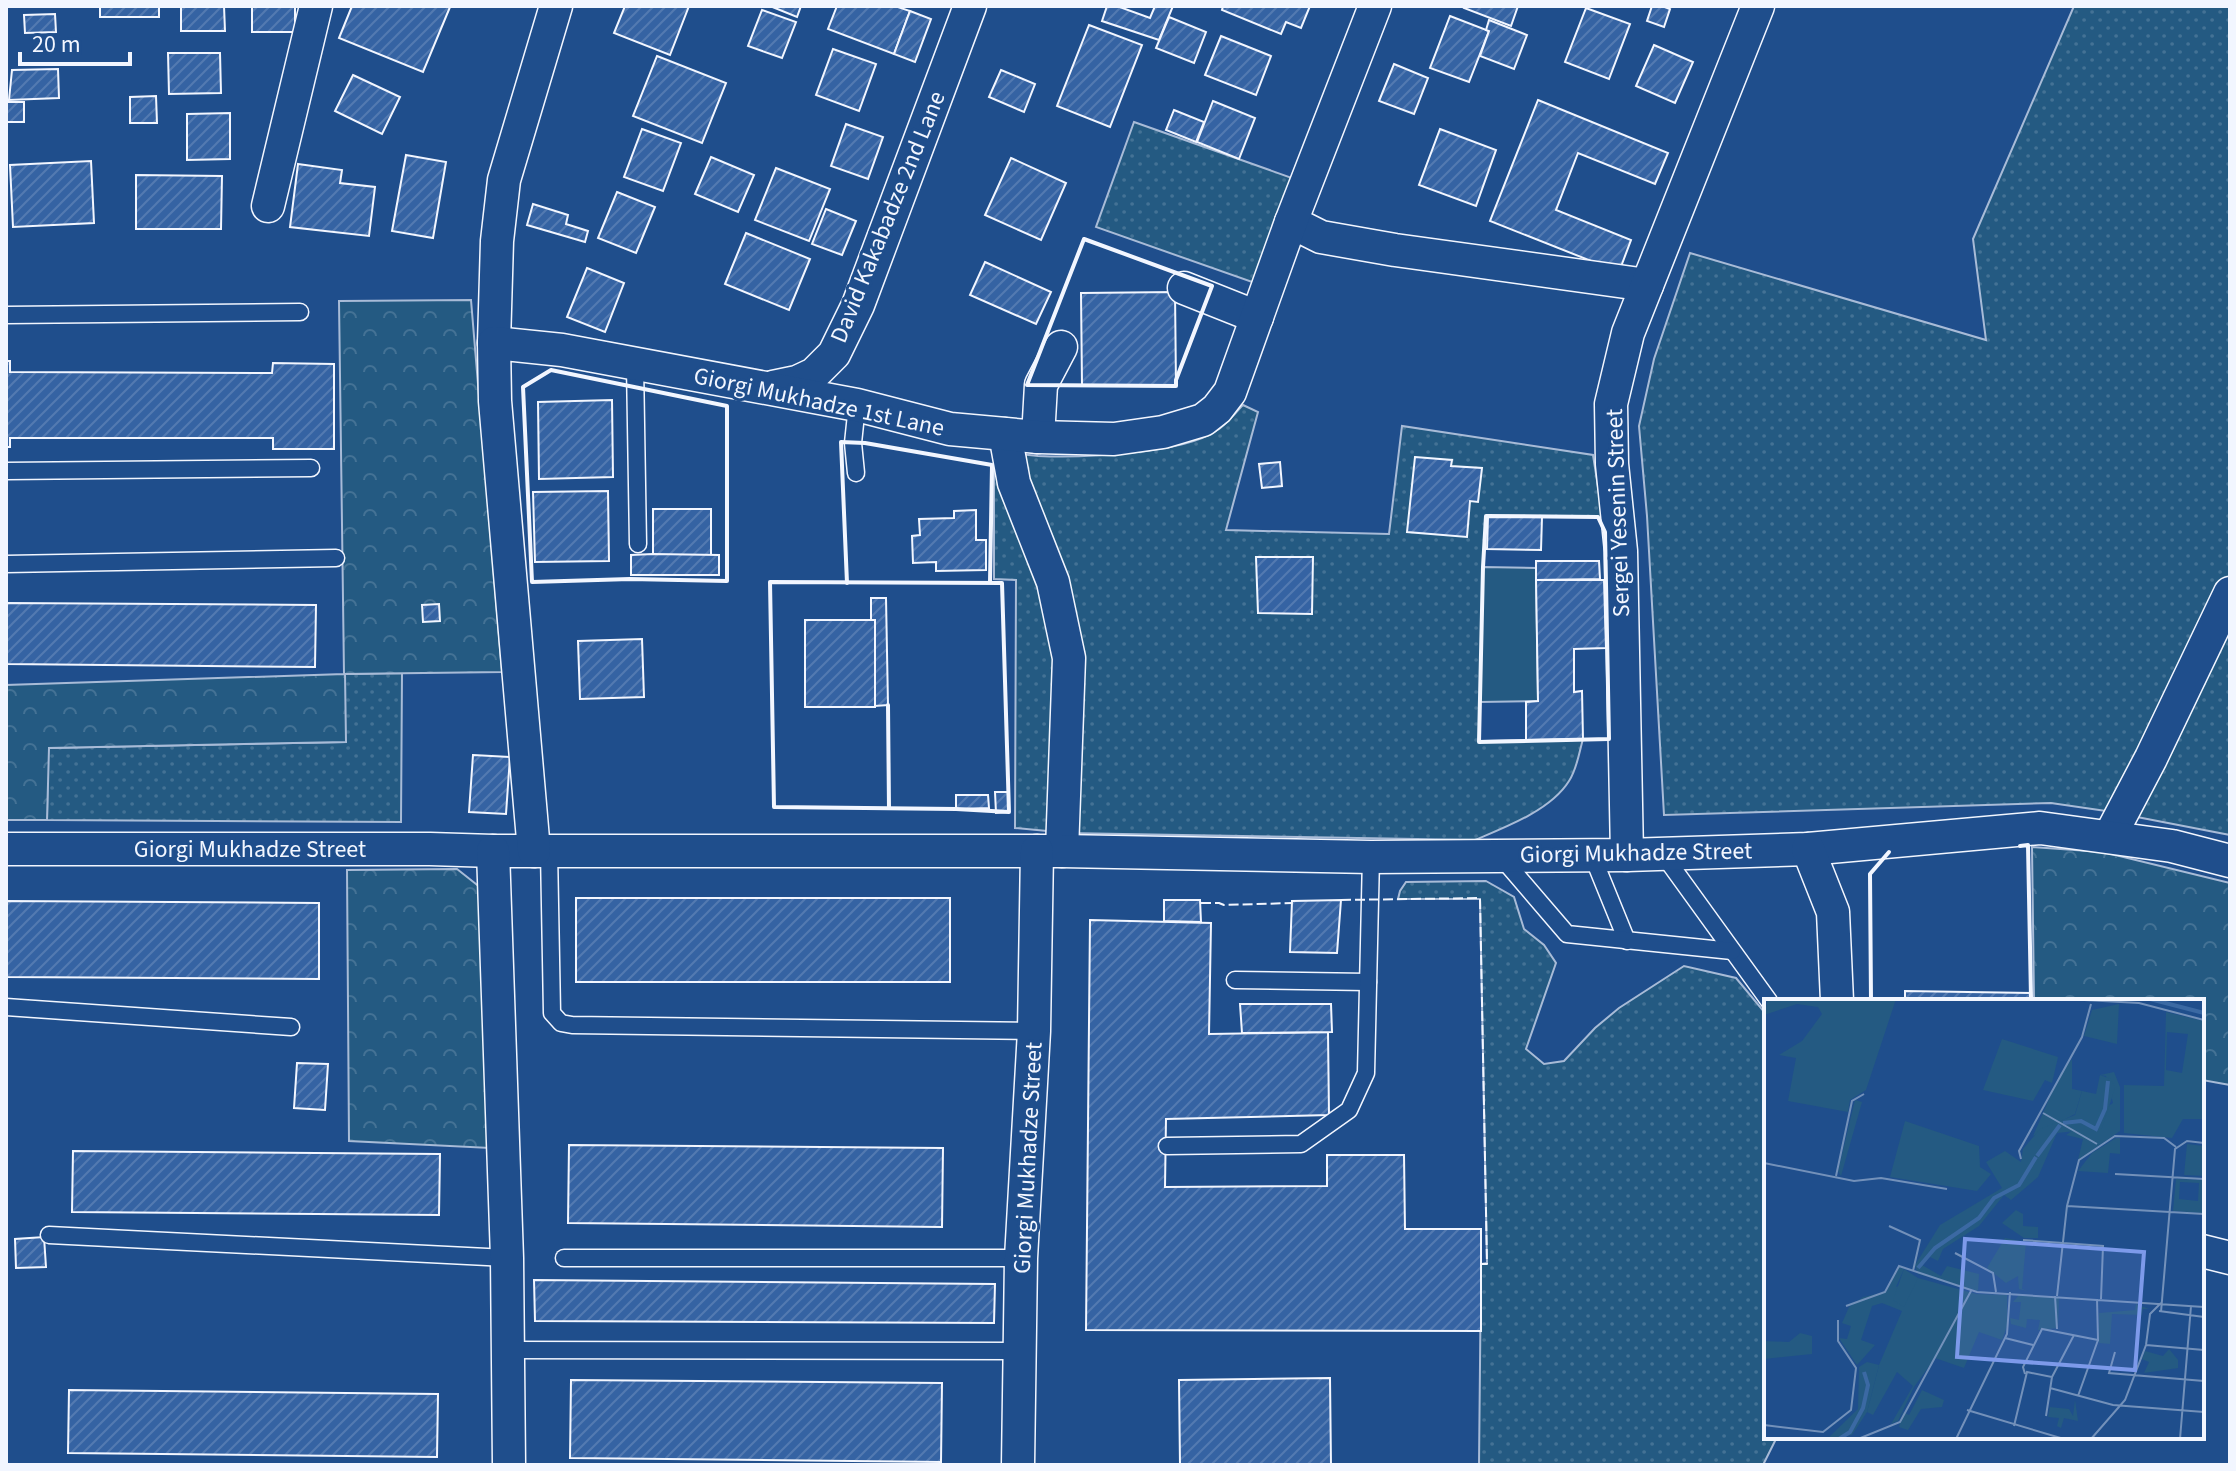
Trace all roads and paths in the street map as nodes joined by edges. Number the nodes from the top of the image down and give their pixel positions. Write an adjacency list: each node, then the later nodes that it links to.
1 (316, 6): 6 (street)
2 (556, 6): 13 (street)
3 (970, 6): 16 (street, David Kakabadze 2nd Lane)
4 (1375, 6): 7 (street, Giorgi Mukhadze 1st Lane)
5 (1758, 6): 8 (street, Sergei Yesenin Street)
6 (268, 206)
7 (1291, 222): 8 (street); 12 (street, Giorgi Mukhadze 1st Lane)
8 (1647, 285): 35 (street, Sergei Yesenin Street)
9 (1184, 288): 12 (street)
10 (300, 312): 11 (lane)
11 (6, 315)
12 (1257, 317): 19 (street, Giorgi Mukhadze 1st Lane)
13 (494, 343): 15 (street, Giorgi Mukhadze 1st Lane); 31 (street)
14 (1061, 347): 19 (street)
15 (635, 365): 16 (street, Giorgi Mukhadze 1st Lane); 23 (lane)
16 (766, 388): 17 (street, Giorgi Mukhadze 1st Lane)
17 (857, 405): 18 (street, Giorgi Mukhadze 1st Lane); 22 (lane)
18 (1005, 434): 19 (street, Giorgi Mukhadze 1st Lane); 32 (street)
19 (1038, 437)
20 (311, 468): 21 (lane)
21 (6, 471)
22 (856, 473)
23 (638, 544)
24 (336, 558): 25 (lane)
25 (6, 564)
26 (2230, 593): 27 (street)
27 (2110, 836): 29 (street, Giorgi Mukhadze Street); 38 (street, Giorgi Mukhadze Street)
28 (6, 849): 30 (street, Giorgi Mukhadze Street)
29 (1808, 849): 33 (street, Giorgi Mukhadze Street); 44 (street)
30 (493, 851): 31 (street, Giorgi Mukhadze Street); 51 (street)
31 (542, 851): 32 (street, Giorgi Mukhadze Street); 47 (lane)
32 (1050, 851): 37 (street, Giorgi Mukhadze Street); 47 (street, Giorgi Mukhadze Street)
33 (1662, 853): 35 (street, Giorgi Mukhadze Street); 40 (lane)
34 (1592, 855): 35 (street, Giorgi Mukhadze Street); 36 (street, Giorgi Mukhadze Street); 39 (lane)
35 (1627, 855)
36 (1500, 856): 37 (street, Giorgi Mukhadze Street); 39 (lane)
37 (1371, 857): 42 (lane)
38 (2230, 861)
39 (1627, 941): 40 (lane)
40 (1732, 951): 43 (lane)
41 (1235, 980): 42 (lane)
42 (1368, 982): 48 (lane)
43 (1768, 999)
44 (1837, 999)
45 (6, 1007): 46 (lane)
46 (291, 1027)
47 (1034, 1031): 53 (street, Giorgi Mukhadze Street)
48 (1167, 1146)
49 (49, 1235): 51 (lane)
50 (2204, 1252): 54 (street)
51 (507, 1258): 55 (street)
52 (564, 1258): 53 (lane)
53 (1021, 1258): 56 (street, Giorgi Mukhadze Street)
54 (2230, 1258)
55 (509, 1350): 56 (lane); 57 (street)
56 (1020, 1351): 58 (street, Giorgi Mukhadze Street)
57 (509, 1465)
58 (1018, 1465)

